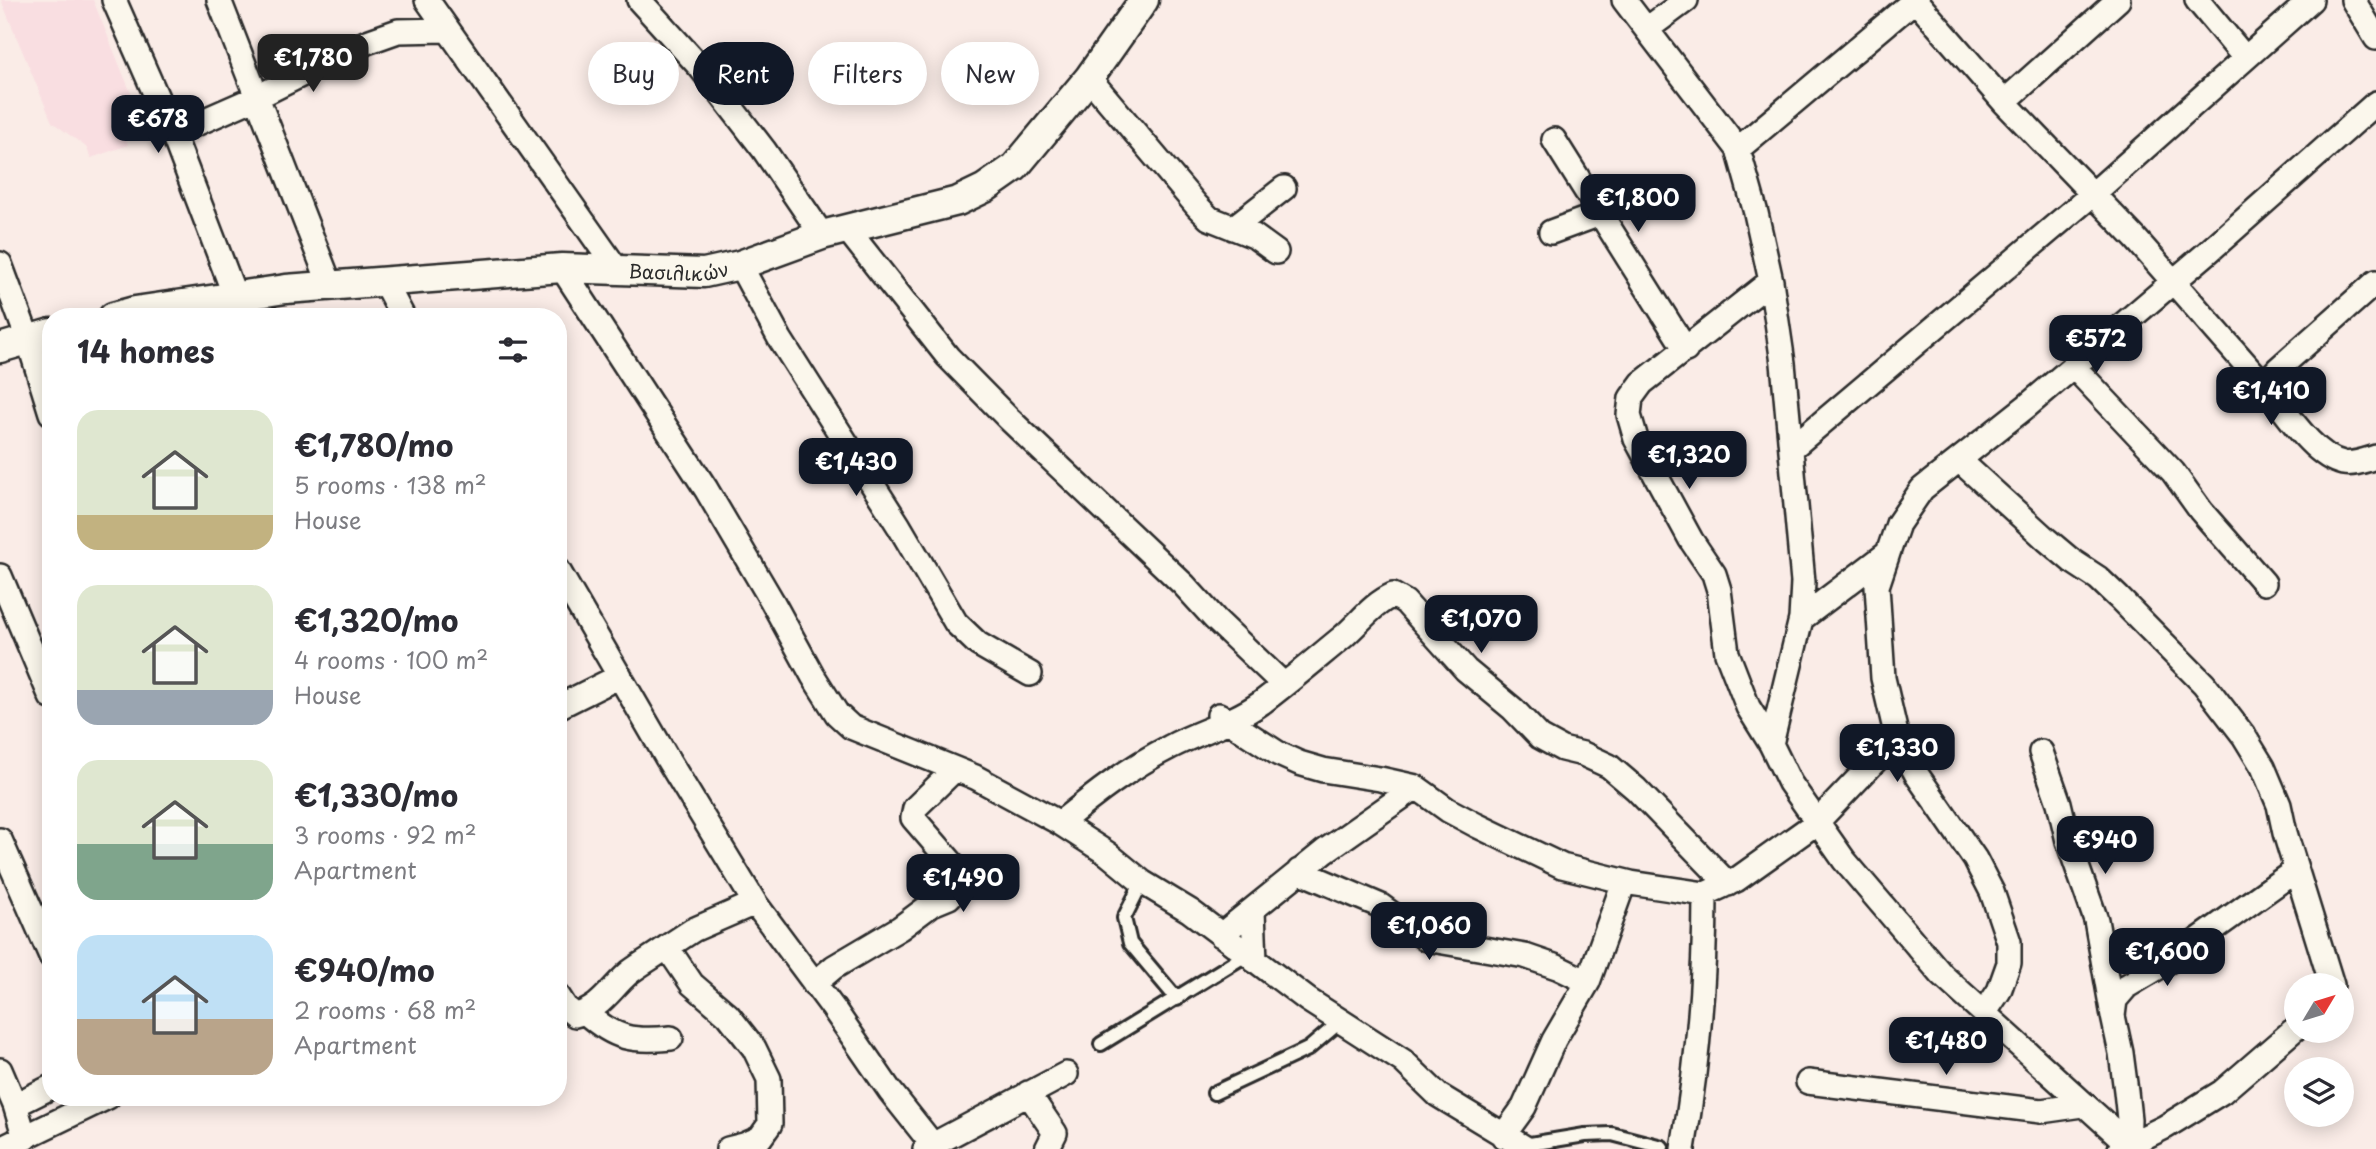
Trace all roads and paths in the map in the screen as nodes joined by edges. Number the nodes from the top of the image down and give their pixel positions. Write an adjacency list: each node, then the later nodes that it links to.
1 (114, 0): 21 (street)
2 (219, 0): 18 (street)
3 (427, 0): 14 (street)
4 (639, 0): 28 (street)
5 (1144, 0): 17 (street, Βασιλικών)
6 (1624, 0): 13 (street)
7 (1686, 0): 13 (street)
8 (1915, 0): 19 (street); 23 (street)
9 (2119, 0): 19 (street)
10 (2196, 0): 16 (street)
11 (2311, 0): 16 (street)
12 (2353, 0): 15 (street)
13 (1647, 29): 23 (street)
14 (448, 30): 18 (street); 34 (street)
15 (2376, 38)
16 (2245, 58): 25 (street)
17 (1089, 78): 27 (street); 28 (street, Βασιλικών)
18 (256, 98): 21 (street); 39 (street)
19 (2004, 102): 25 (street)
20 (2376, 103): 36 (street)
21 (173, 134): 40 (street)
22 (1554, 140): 26 (street)
23 (1738, 149): 35 (street)
24 (1284, 188): 27 (street)
25 (2094, 193): 36 (street); 49 (street)
26 (1600, 214): 29 (street); 45 (street)
27 (1233, 228): 30 (street)
28 (835, 232): 32 (street, Βασιλικών); 60 (street)
29 (1551, 232)
30 (1276, 252)
31 (0, 264): 43 (street)
32 (740, 265): 34 (street, Βασιλικών); 57 (street)
33 (562, 268): 34 (street, Βασιλικών); 38 (street, Βασιλικών); 66 (street)
34 (618, 271)
35 (1771, 281): 45 (street); 49 (street)
36 (2173, 281): 47 (street); 48 (street)
37 (2376, 282): 48 (street)
38 (385, 283): 39 (street, Βασιλικών); 42 (street)
39 (331, 287): 40 (street, Βασιλικών)
40 (239, 306): 41 (street, Βασιλικών)
41 (215, 308)
42 (398, 308)
43 (39, 336): 44 (street); 46 (street)
44 (0, 348)
45 (1686, 350): 64 (street)
46 (42, 355)
47 (2074, 366): 51 (street); 54 (street)
48 (2264, 385): 50 (street)
49 (1792, 448): 56 (street)
50 (2376, 457)
51 (1959, 460): 52 (street); 71 (street)
52 (1888, 553): 56 (street); 63 (street)
53 (0, 576): 58 (street)
54 (2264, 583)
55 (567, 587): 59 (street)
56 (1801, 620): 64 (street)
57 (1030, 674)
58 (42, 676)
59 (620, 677): 61 (street); 77 (street)
60 (1283, 684): 62 (street); 75 (street)
61 (567, 703)
62 (1222, 718): 67 (street); 68 (street)
63 (1897, 738): 69 (street); 88 (street)
64 (1771, 744): 69 (street)
65 (2041, 752): 90 (street)
66 (954, 770): 68 (street); 85 (street)
67 (1416, 787): 72 (street); 74 (street)
68 (1060, 823): 73 (street)
69 (1816, 823): 75 (street); 88 (street)
70 (0, 840): 80 (street)
71 (2297, 870): 83 (street); 90 (street)
72 (1299, 871): 78 (street); 84 (street)
73 (1142, 882): 79 (street); 86 (lane)
74 (1624, 882): 76 (street); 84 (street)
75 (1728, 884): 76 (street)
76 (1705, 894): 108 (street)
77 (755, 903): 81 (street); 85 (street)
78 (1253, 911): 79 (street); 82 (street)
79 (1221, 935): 82 (street)
80 (42, 936)
81 (667, 947): 89 (street); 110 (street)
82 (1251, 958): 86 (lane); 91 (street)
83 (2328, 973)
84 (1588, 982): 105 (street)
85 (814, 984): 107 (street)
86 (1177, 999): 94 (lane)
87 (567, 1009): 89 (street)
88 (1984, 1012): 102 (street)
89 (586, 1013): 92 (street)
90 (2113, 1016): 106 (street)
91 (1341, 1021): 100 (lane); 105 (street)
92 (671, 1038)
93 (2284, 1038): 106 (street)
94 (1101, 1044)
95 (0, 1070): 101 (street)
96 (1066, 1074): 99 (street)
97 (1808, 1082): 102 (street)
98 (42, 1092): 101 (street)
99 (1028, 1093): 107 (street); 111 (street)
100 (1214, 1093)
101 (15, 1105): 104 (street)
102 (2083, 1105): 106 (street)
103 (89, 1106): 104 (street)
104 (25, 1138): 109 (street)
105 (1518, 1143): 108 (lane)
106 (2125, 1147)
107 (931, 1148)
108 (1673, 1148)
109 (0, 1149)
110 (728, 1149)
111 (1047, 1149)

